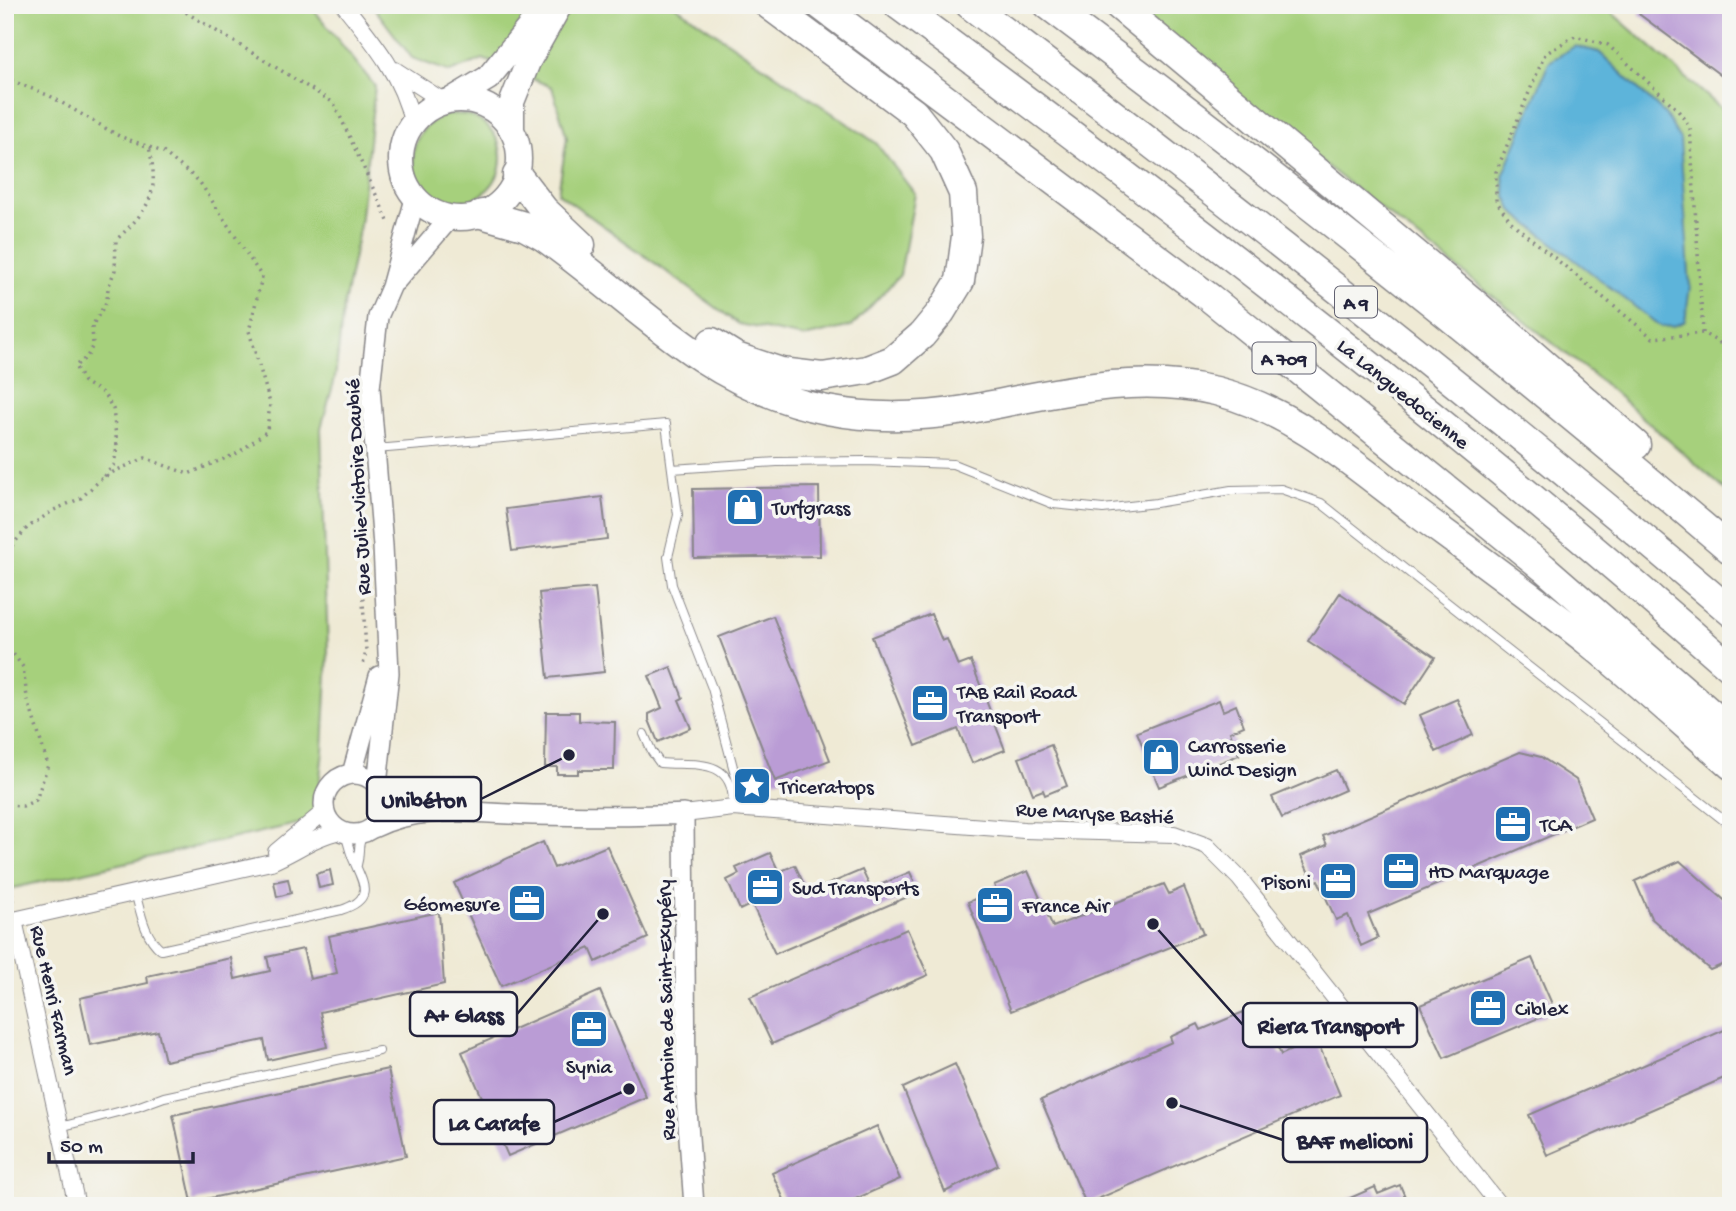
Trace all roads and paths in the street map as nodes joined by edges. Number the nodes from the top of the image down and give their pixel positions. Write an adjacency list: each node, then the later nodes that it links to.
1 (174, 5): 21 (path)
2 (344, 5): 11 (street)
3 (546, 5): 13 (main road)
4 (560, 5): 15 (main road)
5 (769, 5): 17 (highway)
6 (820, 5): 37 (highway, A 709)
7 (898, 5): 35 (highway, La Languedocienne / A 9)
8 (970, 5): 31 (highway, La Languedocienne / A 9)
9 (1048, 5): 30 (highway)
10 (1118, 5): 29 (highway)
11 (390, 67): 13 (street); 14 (street)
12 (5, 78): 16 (path)
13 (448, 100): 14 (main road); 15 (main road)
14 (412, 122): 18 (main road)
15 (512, 131): 17 (main road)
16 (149, 147): 28 (path); 28 (path)
17 (517, 175): 19 (main road)
18 (415, 199): 20 (main road); 21 (street, Rue Julie-Victoire Daubié)
19 (482, 214): 20 (main road); 40 (highway)
20 (450, 218): 22 (street, Rue Julie-Victoire Daubié)
21 (401, 250): 22 (street, Rue Julie-Victoire Daubié)
22 (391, 287): 26 (street, Rue Julie-Victoire Daubié)
23 (1703, 333): 23 (path); 24 (path)
24 (1731, 350)
25 (353, 437): 36 (path)
26 (376, 449): 27 (lane); 34 (street, Rue Julie-Victoire Daubié)
27 (672, 469): 45 (lane); 48 (lane)
28 (101, 480): 32 (path)
29 (1731, 532)
30 (1731, 550)
31 (1731, 612)
32 (5, 633)
33 (5, 643): 43 (path)
34 (388, 645): 39 (street, Rue Julie-Victoire Daubié); 41 (street, Rue Julie-Victoire Daubié)
35 (1731, 667)
36 (361, 676)
37 (1731, 731)
38 (644, 734): 45 (lane)
39 (379, 763): 42 (street, Rue Julie-Victoire Daubié); 44 (path)
40 (1731, 765)
41 (352, 774): 42 (street); 46 (street)
42 (381, 793): 44 (street); 49 (street)
43 (5, 805)
44 (423, 805): 47 (street); 49 (street)
45 (733, 808): 47 (street, Rue Maryse Bastié); 61 (street, Rue Maryse Bastié)
46 (324, 811): 50 (street); 52 (street, Rue Henri Farman)
47 (684, 814): 60 (street, Rue Antoine de Saint-Exupéry)
48 (1731, 826)
49 (369, 830): 50 (street); 53 (lane)
50 (342, 832): 52 (street, Rue Henri Farman); 53 (lane)
51 (5, 861): 55 (path)
52 (253, 865): 54 (street, Rue Henri Farman)
53 (357, 865): 54 (lane)
54 (135, 892): 55 (street, Rue Henri Farman)
55 (10, 921): 57 (street, Rue Henri Farman)
56 (379, 1051): 57 (lane)
57 (60, 1127): 59 (street, Rue Henri Farman)
58 (1731, 1202): 62 (street)
59 (77, 1206)
60 (694, 1206)
61 (1500, 1206)
62 (1722, 1206)

